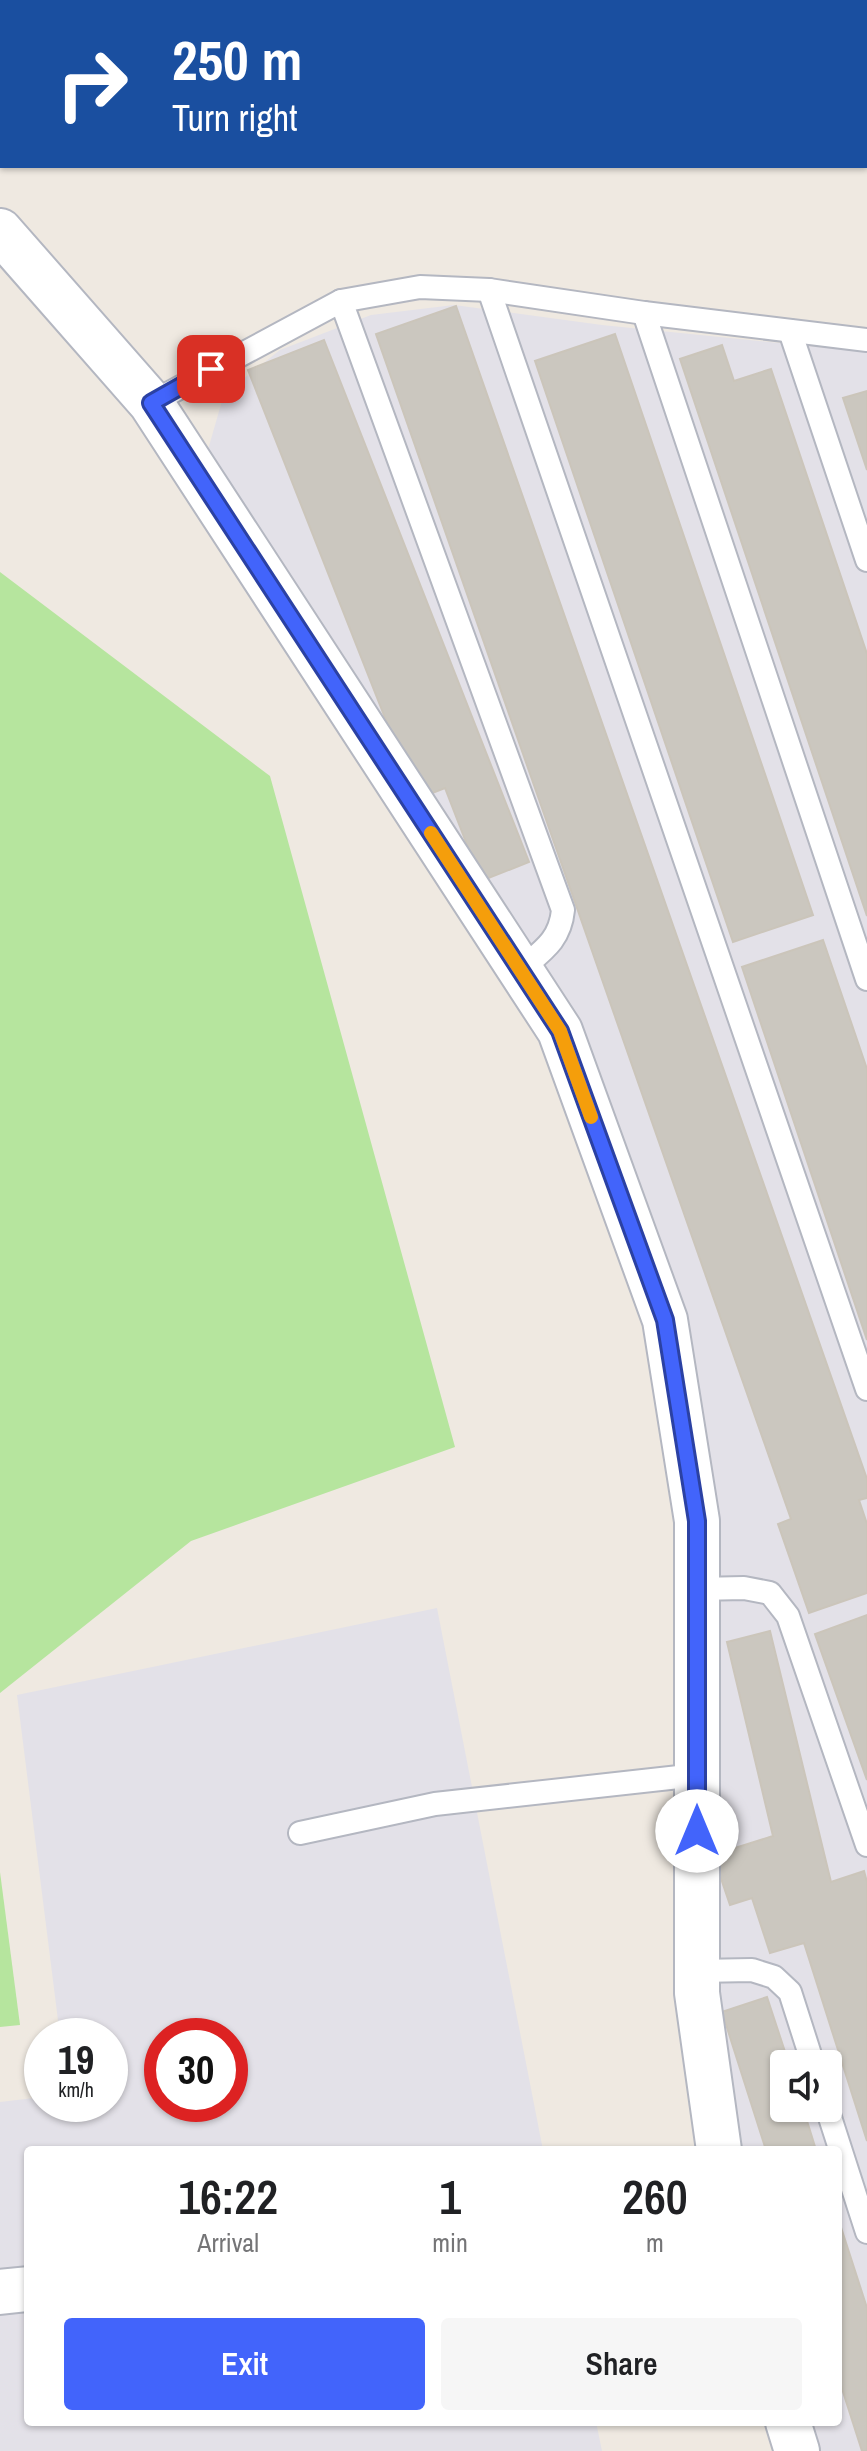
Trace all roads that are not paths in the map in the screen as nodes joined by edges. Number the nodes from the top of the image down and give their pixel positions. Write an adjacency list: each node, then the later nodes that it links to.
1 (0, 231): 7 (street)
2 (489, 290): 3 (lane); 4 (lane); 11 (lane)
3 (341, 301): 7 (lane); 9 (lane)
4 (644, 313): 5 (lane); 10 (lane)
5 (790, 331): 6 (lane); 8 (lane)
6 (867, 340)
7 (151, 403): 9 (street)
8 (867, 560)
9 (520, 970): 12 (street)
10 (867, 979)
11 (867, 1389)
12 (697, 1589): 13 (street); 15 (lane)
13 (697, 1775): 14 (lane); 16 (street)
14 (300, 1833)
15 (867, 1845)
16 (697, 1971): 17 (lane); 19 (street)
17 (809, 2050)
18 (832, 2122): 20 (lane)
19 (718, 2146)
20 (839, 2146)
21 (842, 2154): 22 (lane)
22 (867, 2232)
23 (24, 2289): 24 (street)
24 (0, 2292)
25 (789, 2426): 26 (street)
26 (797, 2451)

